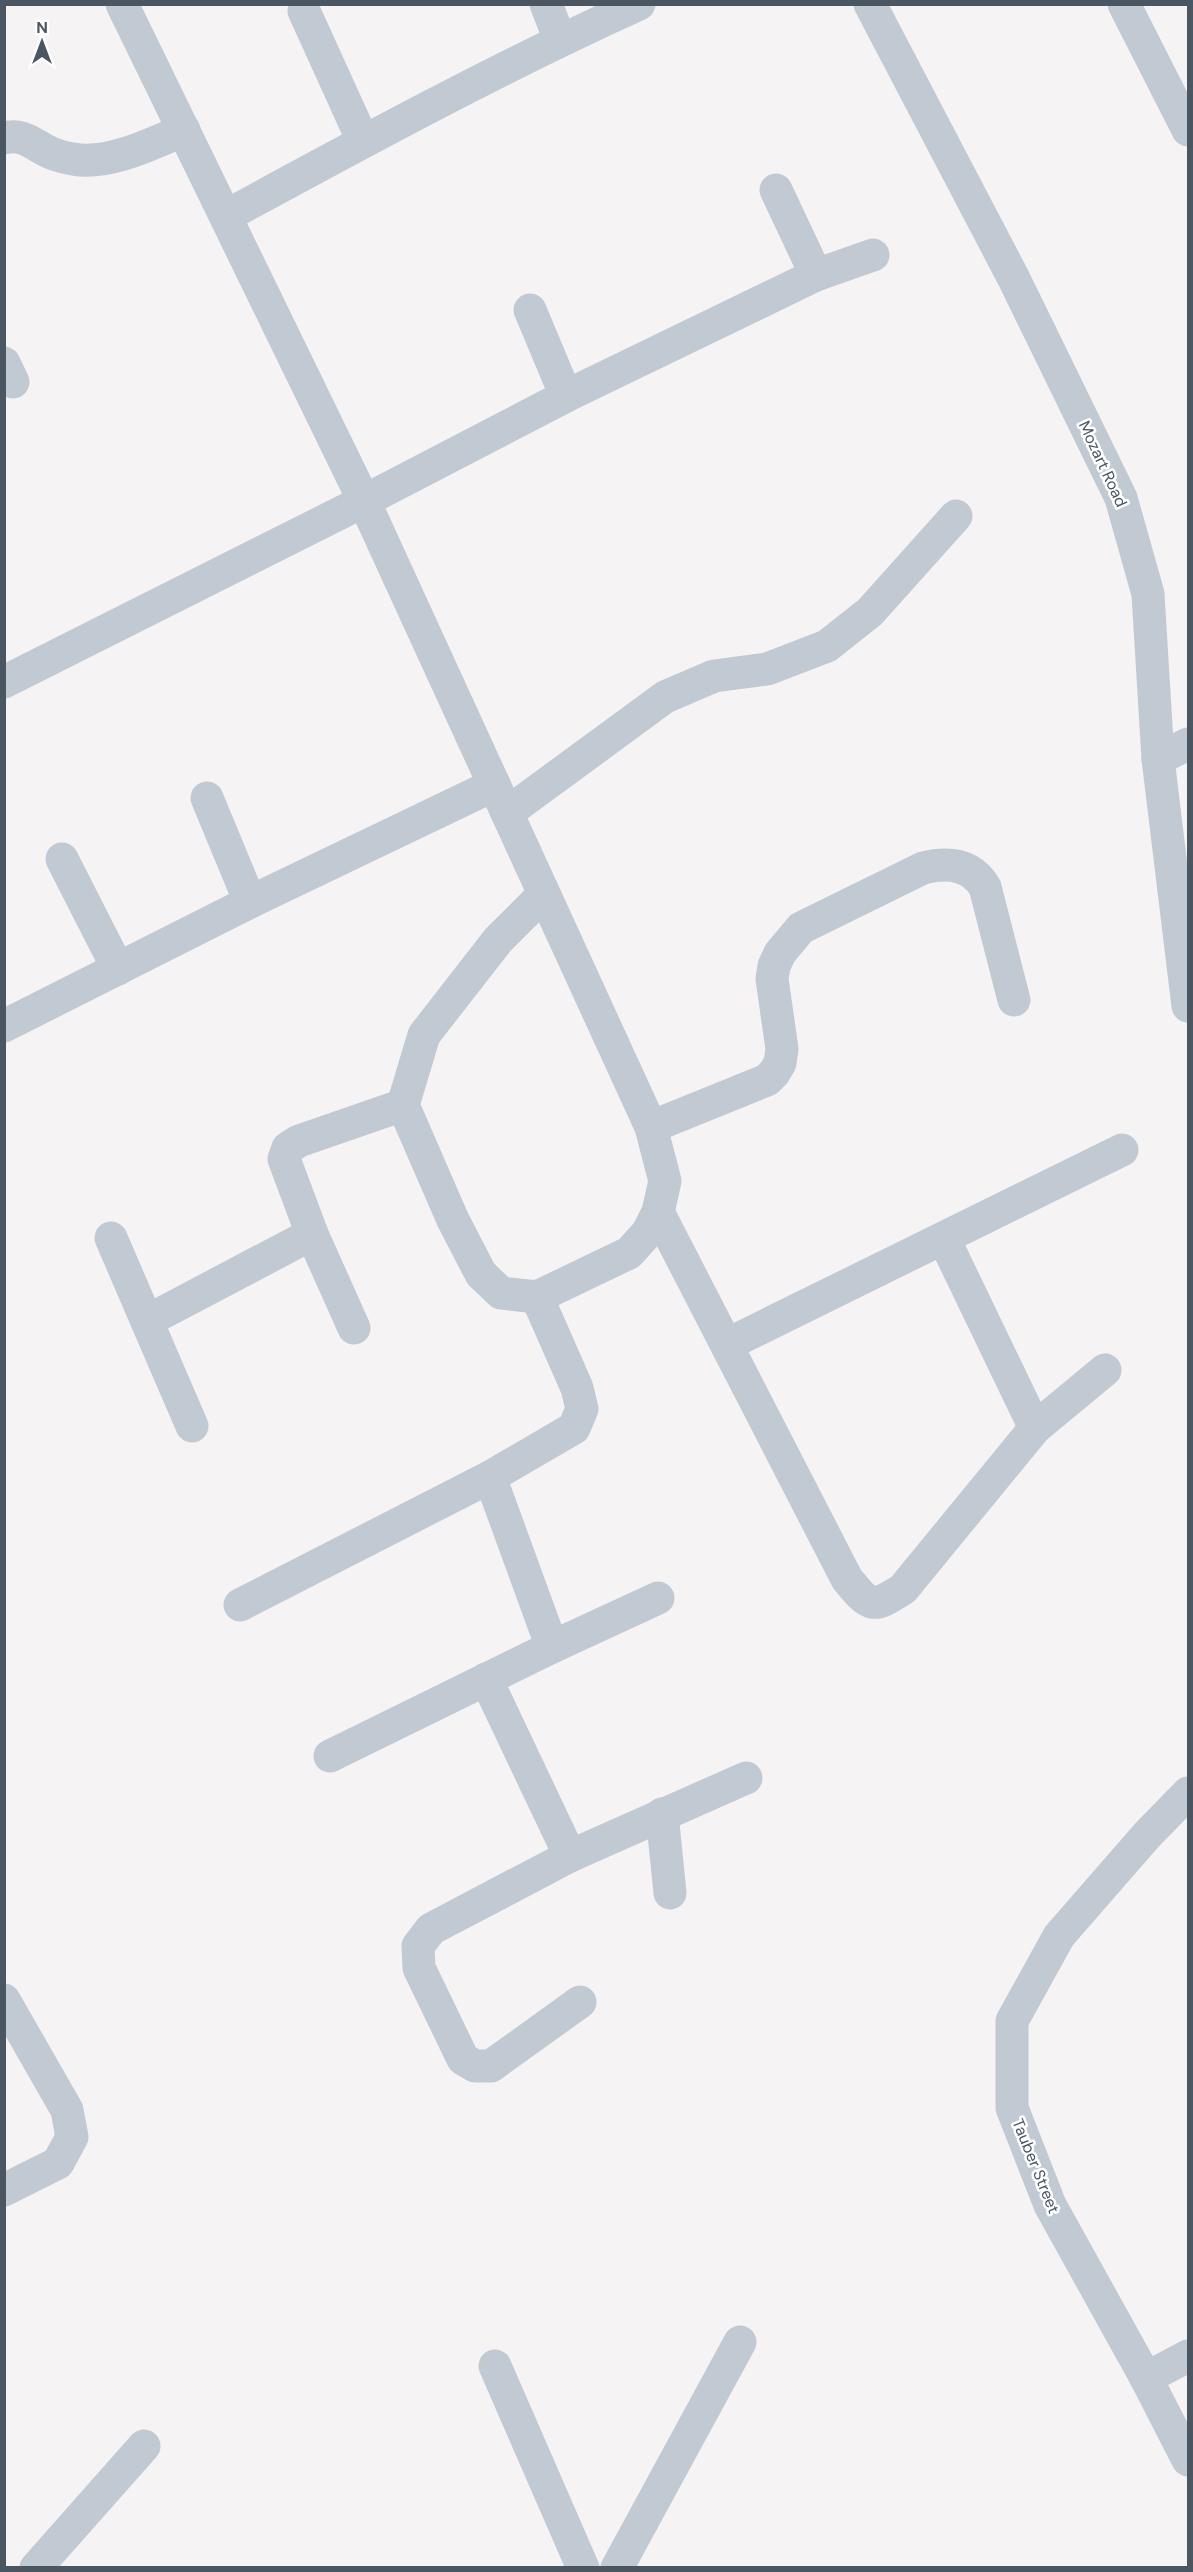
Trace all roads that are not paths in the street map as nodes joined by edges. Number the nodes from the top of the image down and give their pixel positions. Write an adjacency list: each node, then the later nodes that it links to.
1 (122, 4): 8 (street)
2 (546, 4): 7 (street)
3 (639, 4): 7 (street)
4 (870, 4): 22 (street, Mozart Road)
5 (1124, 4): 9 (street)
6 (304, 11): 11 (street)
7 (560, 40): 11 (street)
8 (184, 130): 10 (street); 13 (street)
9 (1188, 130)
10 (4, 138)
11 (363, 141): 13 (street)
12 (776, 190): 15 (street)
13 (226, 216): 18 (street)
14 (873, 255): 15 (street)
15 (816, 275): 17 (street)
16 (530, 310): 17 (street)
17 (566, 396): 18 (street)
18 (364, 501): 20 (street); 24 (street)
19 (956, 516): 24 (street)
20 (4, 682)
21 (1188, 744): 22 (street)
22 (1158, 759): 30 (street, Mozart Road)
23 (207, 798): 27 (street)
24 (500, 799): 26 (street); 27 (street)
25 (62, 859): 28 (street)
26 (544, 894): 32 (street); 33 (street)
27 (250, 902): 28 (street)
28 (118, 969): 31 (street)
29 (1014, 999): 33 (street)
30 (1188, 1006)
31 (4, 1026)
32 (403, 1105): 36 (street); 39 (street)
33 (651, 1128): 35 (street)
34 (1122, 1150): 38 (street)
35 (658, 1212): 39 (street); 42 (street)
36 (312, 1234): 40 (street); 41 (street)
37 (111, 1238): 40 (street)
38 (944, 1239): 42 (street); 45 (street)
39 (537, 1297): 46 (street)
40 (147, 1321): 44 (street)
41 (354, 1328)
42 (728, 1344): 45 (street)
43 (1105, 1370): 45 (street)
44 (192, 1426)
45 (1035, 1428)
46 (490, 1477): 48 (street); 49 (street)
47 (658, 1598): 49 (street)
48 (240, 1605)
49 (552, 1647): 50 (street)
50 (486, 1679): 51 (street); 55 (street)
51 (330, 1756)
52 (746, 1778): 54 (street)
53 (1188, 1793): 63 (street, Tauber Street)
54 (662, 1814): 55 (street); 56 (street)
55 (570, 1856): 58 (street)
56 (670, 1893)
57 (4, 2000): 59 (street)
58 (580, 2002)
59 (4, 2190)
60 (740, 2343): 68 (street)
61 (1188, 2356): 63 (street)
62 (495, 2366): 67 (street)
63 (1146, 2378): 65 (street, Tauber Street)
64 (144, 2446): 66 (street)
65 (1188, 2460)
66 (36, 2568)
67 (583, 2568)
68 (617, 2568)

